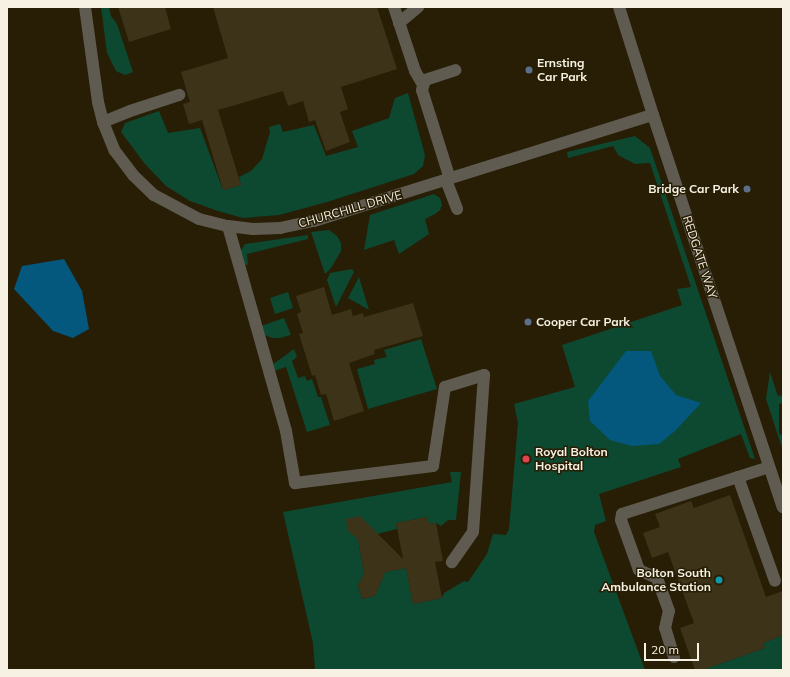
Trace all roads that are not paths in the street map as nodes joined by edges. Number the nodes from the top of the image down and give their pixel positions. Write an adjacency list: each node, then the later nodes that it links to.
1 (85, 7): 10 (street, CHURCHILL DRIVE)
2 (394, 7): 5 (street)
3 (418, 7): 5 (street)
4 (619, 7): 9 (street, REDGATE WAY)
5 (400, 23): 7 (street)
6 (455, 70): 7 (street)
7 (422, 85): 11 (street)
8 (179, 95): 10 (street)
9 (653, 115): 11 (street, CHURCHILL DRIVE); 14 (street, REDGATE WAY)
10 (103, 122): 13 (street, CHURCHILL DRIVE)
11 (448, 180): 12 (street); 13 (street, CHURCHILL DRIVE)
12 (457, 209)
13 (228, 226): 17 (street)
14 (770, 467): 15 (street); 16 (street, REDGATE WAY)
15 (738, 477): 18 (street); 19 (street)
16 (783, 507)
17 (452, 562)
18 (775, 581)
19 (674, 657)

